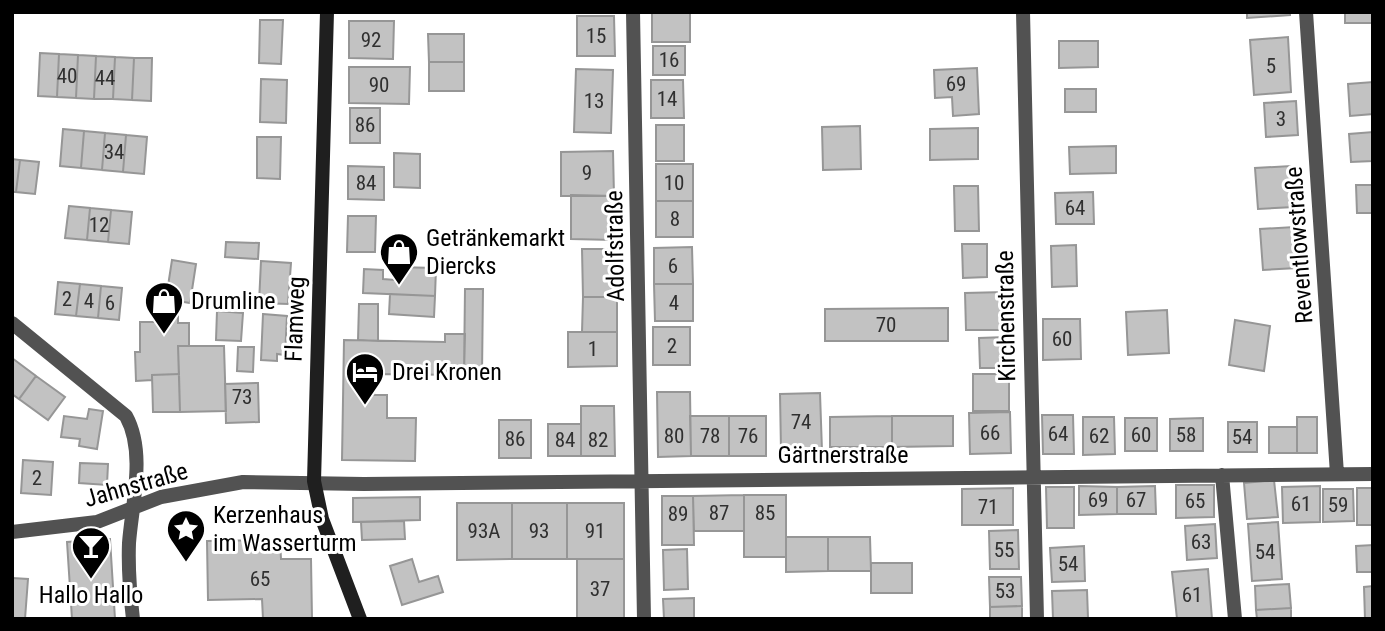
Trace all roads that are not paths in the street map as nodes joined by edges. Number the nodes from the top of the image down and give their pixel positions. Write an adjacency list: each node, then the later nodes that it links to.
1 (327, 12): 11 (main road, Flamweg)
2 (633, 12): 10 (street, Adolfstraße)
3 (1023, 12): 9 (street, Kirchenstraße)
4 (1306, 12): 6 (street, Reventlowstraße)
5 (12, 323): 12 (street)
6 (1337, 474): 7 (street, Gärtnerstraße); 8 (street, Gärtnerstraße)
7 (1373, 474)
8 (1222, 475): 9 (street, Gärtnerstraße); 18 (street)
9 (1032, 477): 10 (street, Gärtnerstraße); 17 (street, Kirchenstraße)
10 (642, 479): 11 (street, Gärtnerstraße); 16 (street, Adolfstraße)
11 (314, 481): 12 (street, Jahnstraße); 15 (main road, Flamweg)
12 (133, 509): 13 (street, Jahnstraße); 14 (street)
13 (12, 532)
14 (133, 619)
15 (360, 619)
16 (644, 619)
17 (1037, 619)
18 (1235, 619)

